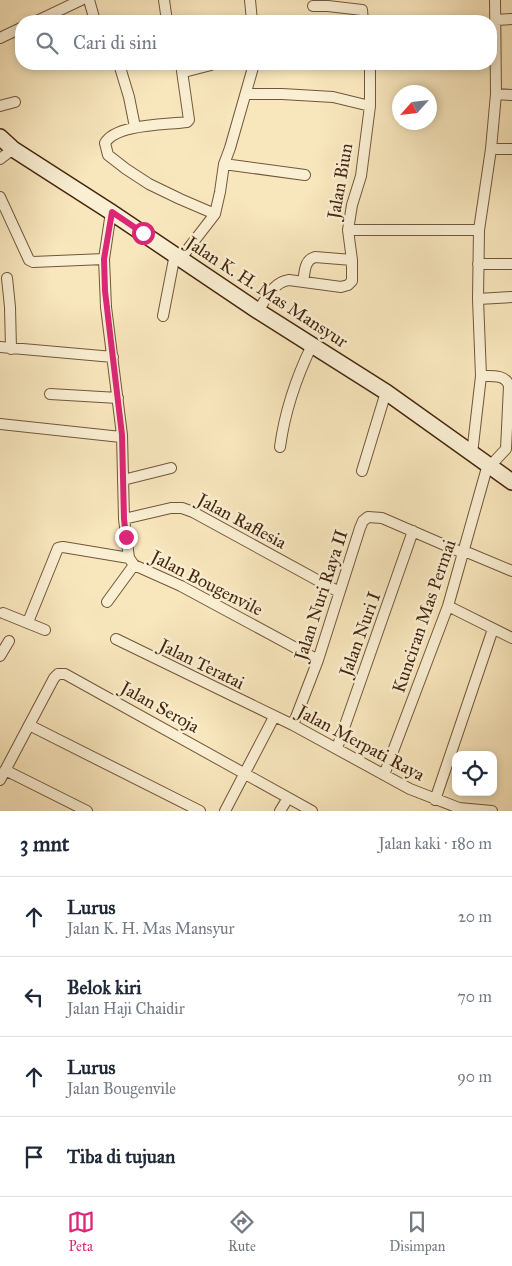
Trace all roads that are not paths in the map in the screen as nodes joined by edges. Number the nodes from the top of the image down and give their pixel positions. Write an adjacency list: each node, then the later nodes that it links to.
1 (81, 0): 8 (street)
2 (89, 0): 9 (street)
3 (164, 0): 10 (street)
4 (250, 0): 11 (street)
5 (495, 0): 13 (street)
6 (328, 3): 7 (street); 12 (street)
7 (313, 6)
8 (49, 15)
9 (93, 15)
10 (166, 15)
11 (251, 15)
12 (363, 15)
13 (496, 15)
14 (512, 19): 15 (street)
15 (497, 20)
16 (15, 31): 17 (street)
17 (0, 38)
18 (121, 70): 29 (street)
19 (182, 70): 29 (street)
20 (252, 70): 23 (street)
21 (370, 70): 28 (street, Jalan Biun)
22 (495, 70): 24 (street)
23 (246, 94): 28 (street); 35 (street)
24 (496, 94): 25 (street); 32 (street)
25 (512, 95)
26 (15, 102): 27 (street)
27 (0, 106)
28 (370, 106): 40 (street, Jalan Biun)
29 (135, 126): 39 (street)
30 (0, 136): 31 (street, Jalan K. H. Mas Mansyur)
31 (13, 149): 34 (street); 38 (street, Jalan K. H. Mas Mansyur)
32 (491, 149): 33 (street); 41 (street)
33 (512, 149)
34 (0, 159)
35 (224, 164): 36 (street); 39 (street)
36 (305, 175)
37 (0, 197): 43 (street)
38 (112, 212): 42 (street, Jalan K. H. Mas Mansyur); 43 (street, Jalan Bougenvile)
39 (215, 214): 42 (street)
40 (348, 230): 41 (street); 44 (street, Jalan Biun)
41 (478, 230): 45 (street)
42 (178, 256): 51 (street, Jalan K. H. Mas Mansyur); 52 (street)
43 (104, 259): 56 (street, Jalan Bougenvile)
44 (352, 260): 48 (street); 48 (street, Jalan Biun)
45 (478, 264): 46 (street); 50 (street)
46 (512, 264)
47 (7, 278): 55 (street)
48 (303, 282): 51 (street, Jalan Biun)
49 (512, 297): 50 (street)
50 (478, 299): 57 (street)
51 (258, 311): 53 (street, Jalan K. H. Mas Mansyur)
52 (163, 316)
53 (312, 344): 58 (street, Jalan K. H. Mas Mansyur); 63 (street)
54 (0, 347): 55 (street)
55 (11, 349): 56 (street)
56 (113, 357): 60 (street, Jalan Bougenvile)
57 (481, 376): 64 (street); 65 (street)
58 (386, 392): 64 (street, Jalan K. H. Mas Mansyur); 67 (street)
59 (50, 394): 60 (street)
60 (118, 398): 62 (street, Jalan Bougenvile)
61 (0, 424): 62 (street)
62 (121, 437): 68 (street, Jalan Bougenvile)
63 (280, 447)
64 (472, 454): 65 (street, Jalan K. H. Mas Mansyur)
65 (489, 465): 69 (street, Jalan K. H. Mas Mansyur); 72 (street, Kunciran Mas Permai)
66 (171, 468): 68 (street)
67 (362, 471)
68 (123, 480): 70 (street, Jalan Bougenvile)
69 (512, 482)
70 (124, 519): 73 (street, Jalan Bougenvile); 75 (street, Jalan Raflesia)
71 (413, 531): 72 (street, Jalan Nuri Raya II); 75 (street, Jalan Nuri Raya II); 90 (street, Jalan Nuri I)
72 (463, 553): 74 (street, Jalan Nuri Raya II); 77 (street, Kunciran Mas Permai)
73 (131, 561): 76 (street); 79 (street); 86 (street, Jalan Bougenvile)
74 (512, 571)
75 (339, 592): 86 (street, Jalan Nuri Raya II)
76 (107, 602)
77 (448, 606): 80 (street); 93 (street, Kunciran Mas Permai)
78 (3, 613): 79 (street)
79 (28, 622): 81 (street)
80 (494, 629): 82 (street); 96 (street)
81 (46, 630)
82 (512, 638)
83 (116, 639): 87 (street, Jalan Teratai)
84 (8, 641): 85 (street)
85 (0, 656)
86 (318, 660): 89 (street, Jalan Nuri Raya II)
87 (274, 717): 89 (street, Jalan Merpati Raya); 92 (street)
88 (29, 725): 91 (street); 92 (street, Jalan Seroja); 99 (street)
89 (293, 725): 90 (street, Jalan Merpati Raya)
90 (337, 748): 93 (street, Jalan Merpati Raya)
91 (5, 770): 94 (street); 98 (street)
92 (244, 773): 95 (street, Jalan Seroja); 100 (street)
93 (384, 775): 96 (street, Jalan Merpati Raya)
94 (0, 780)
95 (288, 798): 101 (street); 102 (street, Jalan Seroja)
96 (435, 800): 97 (street, Jalan Merpati Raya)
97 (458, 810): 103 (street, Jalan Merpati Raya)
98 (87, 811)
99 (200, 811)
100 (226, 811)
101 (280, 811)
102 (312, 811)
103 (492, 811)

